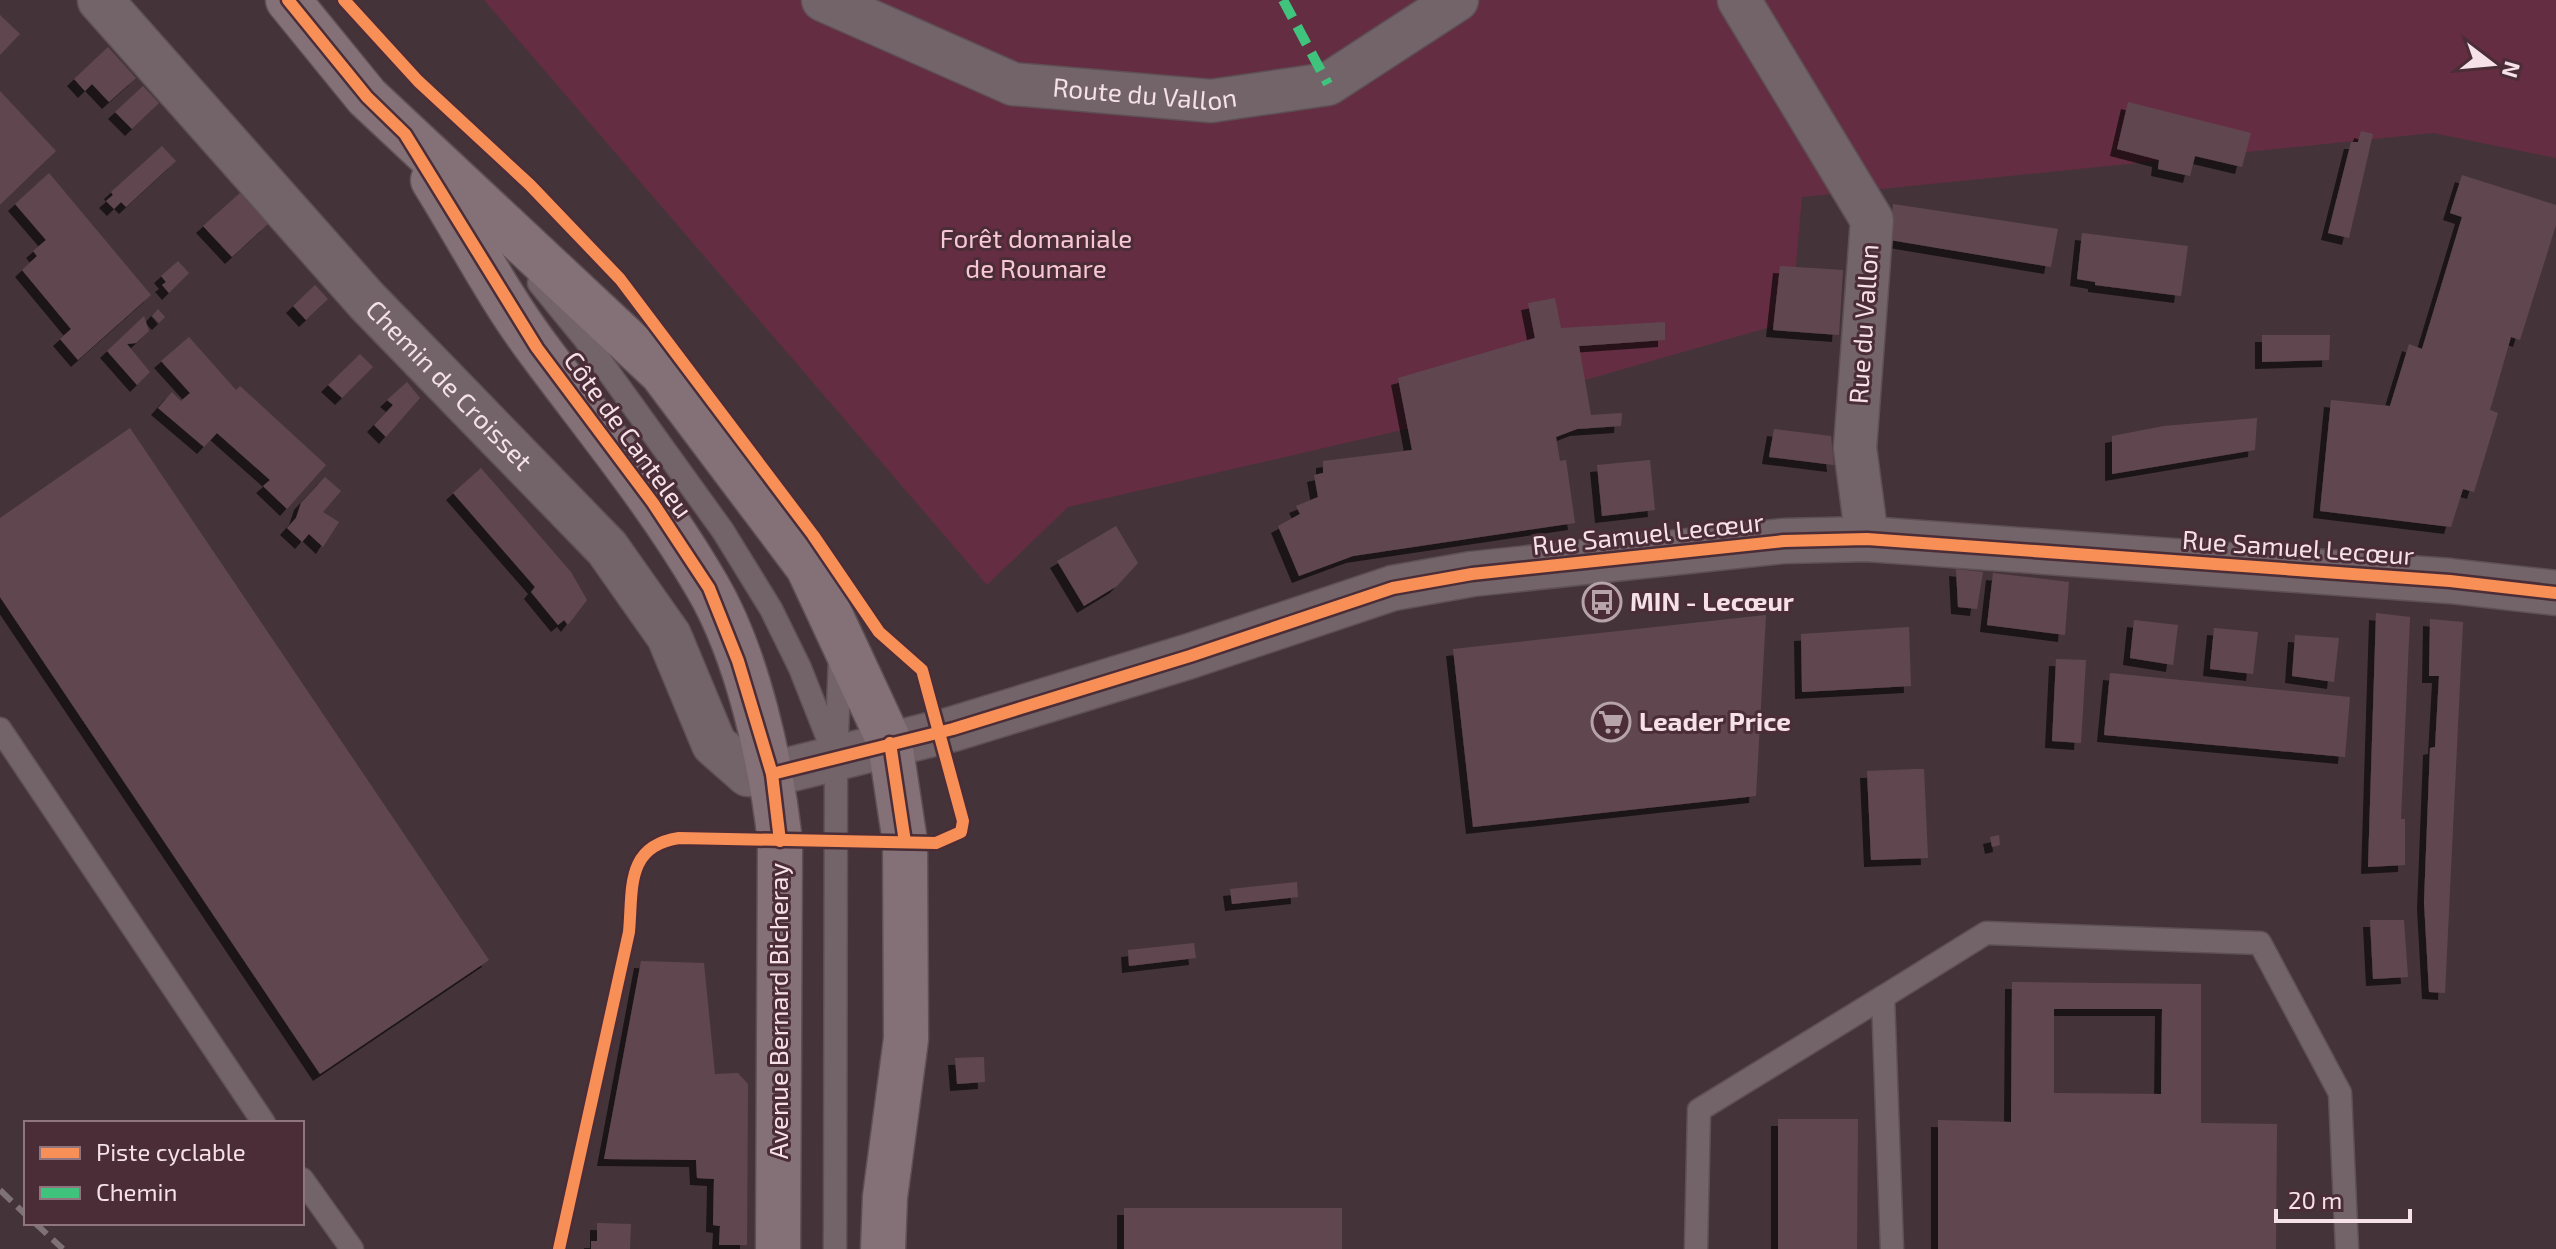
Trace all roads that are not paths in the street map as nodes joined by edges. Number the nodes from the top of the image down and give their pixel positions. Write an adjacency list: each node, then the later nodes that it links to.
1 (100, 0): 13 (street, Chemin de Croisset)
2 (288, 0): 6 (main road, Côte de Canteleu)
3 (823, 0): 4 (street, Route du Vallon)
4 (1457, 0)
5 (1739, 0): 7 (street, Rue du Vallon)
6 (407, 137): 9 (main road, Côte de Canteleu); 12 (lane); 13 (main road, Côte de Canteleu)
7 (1867, 539): 8 (street, Rue Samuel Lecœur); 11 (street, Rue Samuel Lecœur)
8 (2556, 593)
9 (840, 636): 11 (main road, Côte de Canteleu); 12 (lane)
10 (0, 729): 15 (lane)
11 (890, 743): 12 (street, Rue Samuel Lecœur); 20 (main road)
12 (836, 759): 13 (street, Rue Samuel Lecœur); 19 (lane)
13 (772, 774): 18 (main road, Avenue Bernard Bicheray)
14 (1883, 997): 21 (lane); 22 (lane); 23 (lane)
15 (263, 1121)
16 (304, 1182): 17 (lane)
17 (346, 1246)
18 (778, 1249)
19 (835, 1249)
20 (883, 1249)
21 (1696, 1249)
22 (1892, 1249)
23 (2347, 1249)

